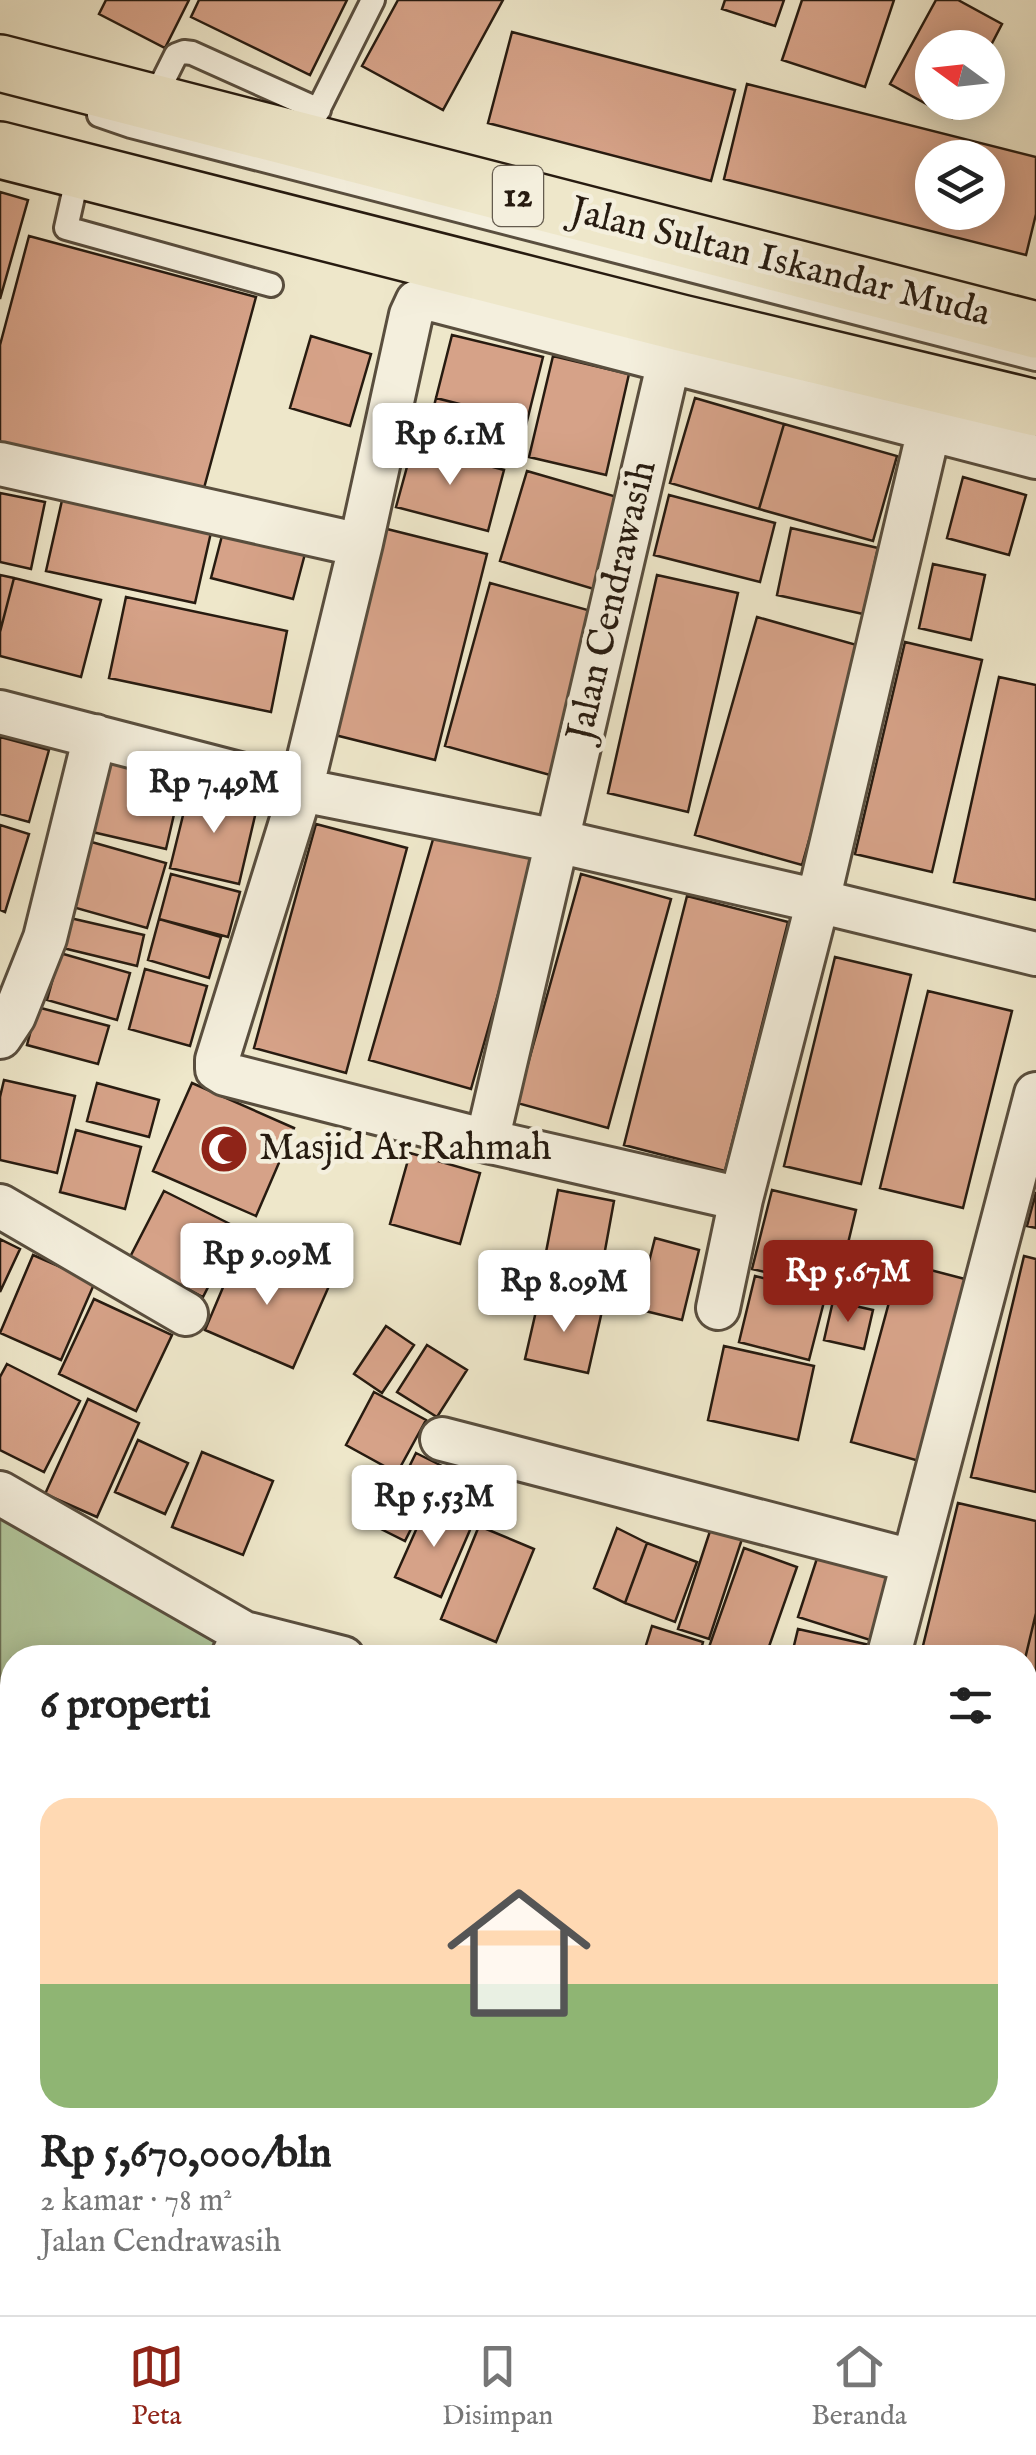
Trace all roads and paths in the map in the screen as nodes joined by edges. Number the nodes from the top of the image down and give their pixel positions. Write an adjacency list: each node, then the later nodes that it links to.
1 (373, 0): 5 (lane)
2 (14, 78): 3 (lane); 5 (highway, Jalan Sultan Iskandar Muda / 12)
3 (0, 84)
4 (79, 109): 10 (lane)
5 (310, 126): 9 (highway, Jalan Sultan Iskandar Muda / 12)
6 (0, 150): 7 (highway, Jalan Sultan Iskandar Muda / 12)
7 (79, 170): 8 (lane); 12 (highway, Jalan Sultan Iskandar Muda / 12)
8 (271, 285)
9 (1036, 330)
10 (1036, 359)
11 (669, 361): 12 (street); 19 (street); 20 (street, Jalan Cendrawasih)
12 (934, 406): 13 (highway, Jalan Sultan Iskandar Muda / 12); 14 (street); 21 (street)
13 (1036, 408)
14 (1036, 457)
15 (0, 464): 16 (street)
16 (338, 540)
17 (0, 712): 18 (street)
18 (95, 736): 19 (street); 23 (street)
19 (301, 790): 20 (street); 25 (street)
20 (556, 841): 21 (street); 25 (street, Jalan Cendrawasih)
21 (818, 900): 22 (street); 26 (street)
22 (1036, 954)
23 (0, 1038)
24 (1036, 1094): 32 (street)
25 (486, 1141): 26 (street)
26 (741, 1200): 28 (street)
27 (0, 1206): 29 (street)
28 (718, 1308)
29 (186, 1314)
30 (442, 1438): 32 (street)
31 (0, 1493): 33 (street)
32 (912, 1561): 34 (street)
33 (238, 1645)
34 (891, 1645)

